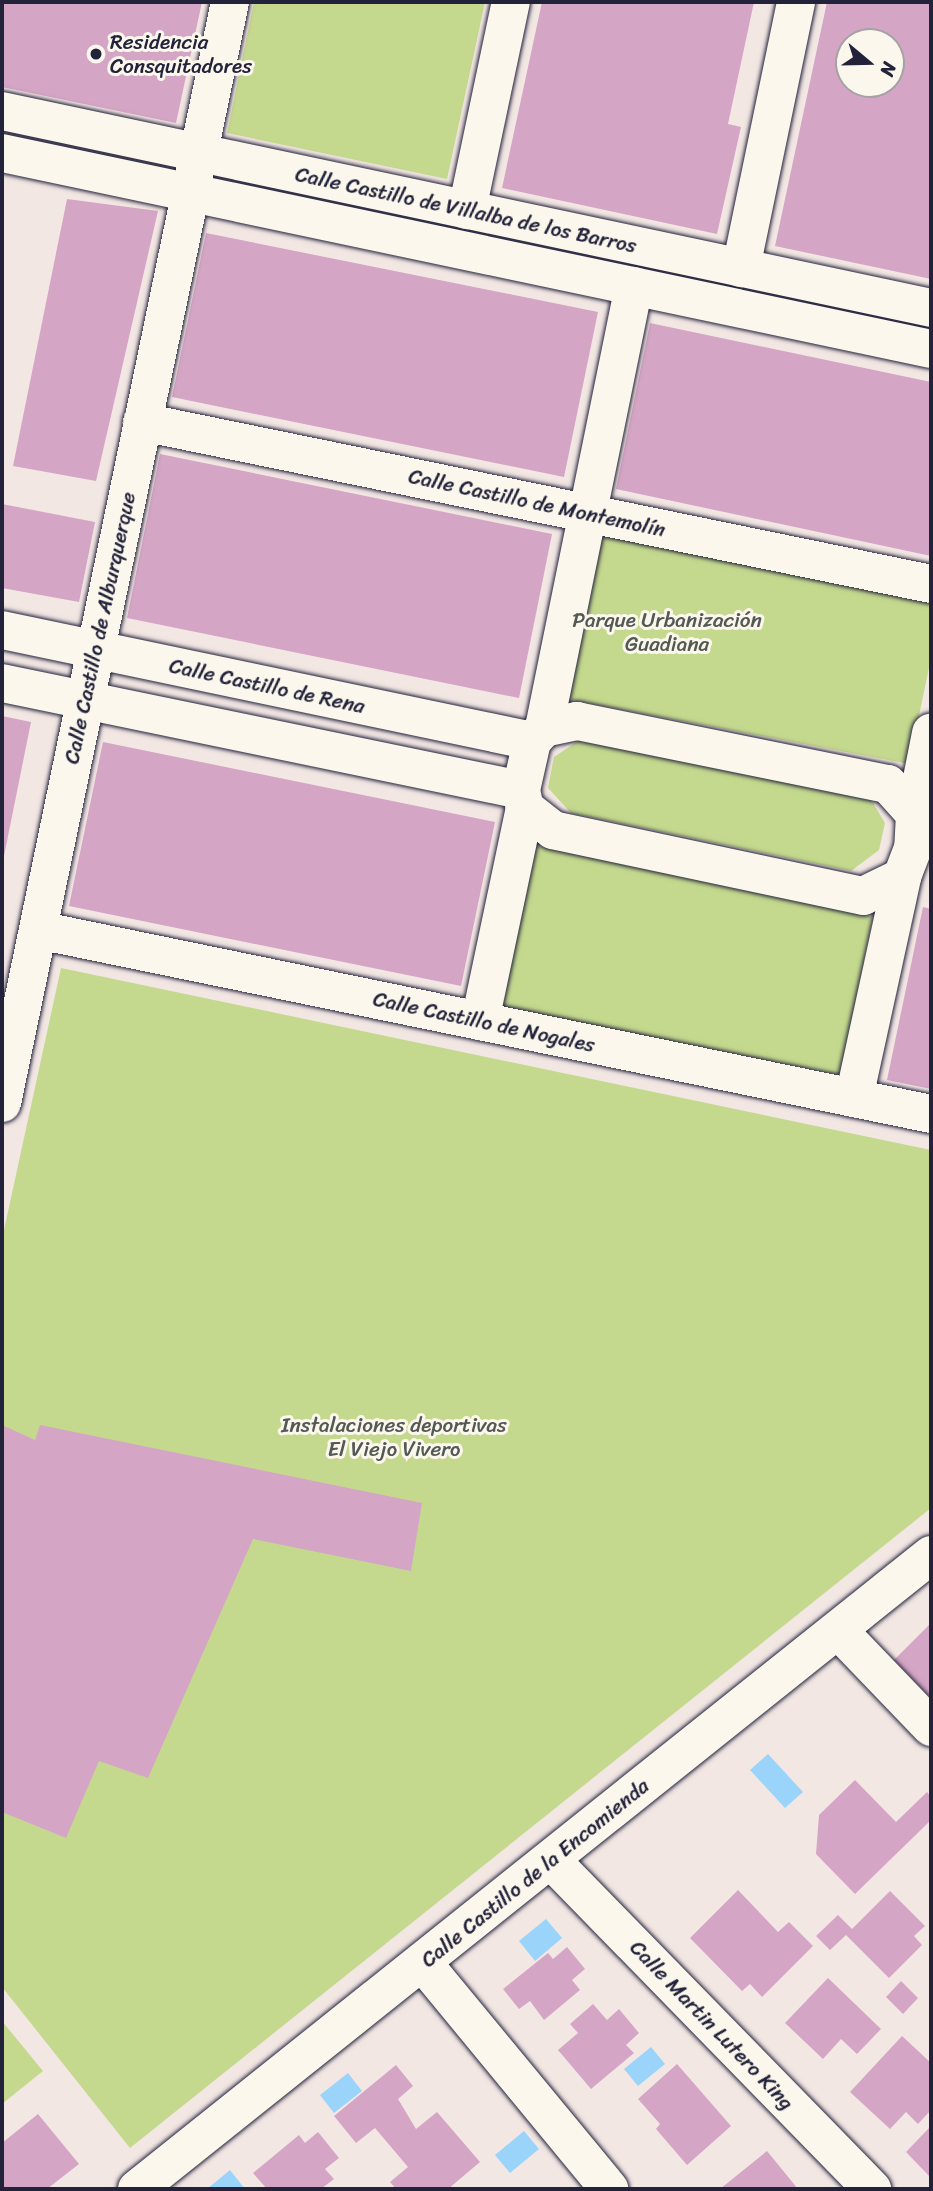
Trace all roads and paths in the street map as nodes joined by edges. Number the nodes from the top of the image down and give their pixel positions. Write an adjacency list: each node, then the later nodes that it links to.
1 (230, 2): 6 (street, Calle Castillo de Alburquerque)
2 (511, 2): 8 (street)
3 (796, 2): 9 (street)
4 (2, 111): 6 (street, Calle Castillo de Villalba de los Barros)
5 (2, 153): 7 (street, Calle Castillo de Villalba de los Barros)
6 (198, 153): 7 (street, Calle Castillo de Alburquerque); 8 (street, Calle Castillo de Villalba de los Barros)
7 (190, 193): 10 (street, Calle Castillo de Villalba de los Barros); 13 (street, Calle Castillo de Alburquerque)
8 (467, 210): 9 (street, Calle Castillo de Villalba de los Barros)
9 (741, 268): 11 (street, Calle Castillo de Villalba de los Barros)
10 (634, 286): 12 (street, Calle Castillo de Villalba de los Barros); 14 (street)
11 (931, 308)
12 (931, 349)
13 (142, 422): 14 (street, Calle Castillo de Montemolín); 17 (street, Calle Castillo de Alburquerque)
14 (587, 514): 15 (street, Calle Castillo de Montemolín); 21 (street)
15 (931, 584)
16 (2, 630): 17 (street, Calle Castillo de Rena)
17 (95, 650): 19 (street, Calle Castillo de Alburquerque); 21 (street, Calle Castillo de Rena)
18 (2, 683): 19 (street)
19 (85, 700): 22 (street); 25 (street, Calle Castillo de Alburquerque)
20 (931, 733): 23 (street)
21 (538, 735): 22 (street); 23 (street)
22 (523, 799): 24 (street); 26 (street)
23 (920, 820): 24 (street)
24 (913, 873): 27 (street)
25 (38, 930): 26 (street, Calle Castillo de Nogales); 28 (street, Calle Castillo de Alburquerque)
26 (480, 1021): 27 (street, Calle Castillo de Nogales)
27 (854, 1098): 29 (street, Calle Castillo de Nogales)
28 (2, 1104)
29 (931, 1114)
30 (931, 1555): 31 (street, Calle Castillo de la Encomienda)
31 (839, 1631): 32 (street); 33 (street, Calle Castillo de la Encomienda)
32 (931, 1727)
33 (551, 1860): 34 (street, Calle Castillo de la Encomienda); 37 (street, Calle Martin Lutero King)
34 (423, 1963): 35 (street, Calle Castillo de la Encomienda); 36 (street)
35 (150, 2185)
36 (609, 2189)
37 (872, 2189)

